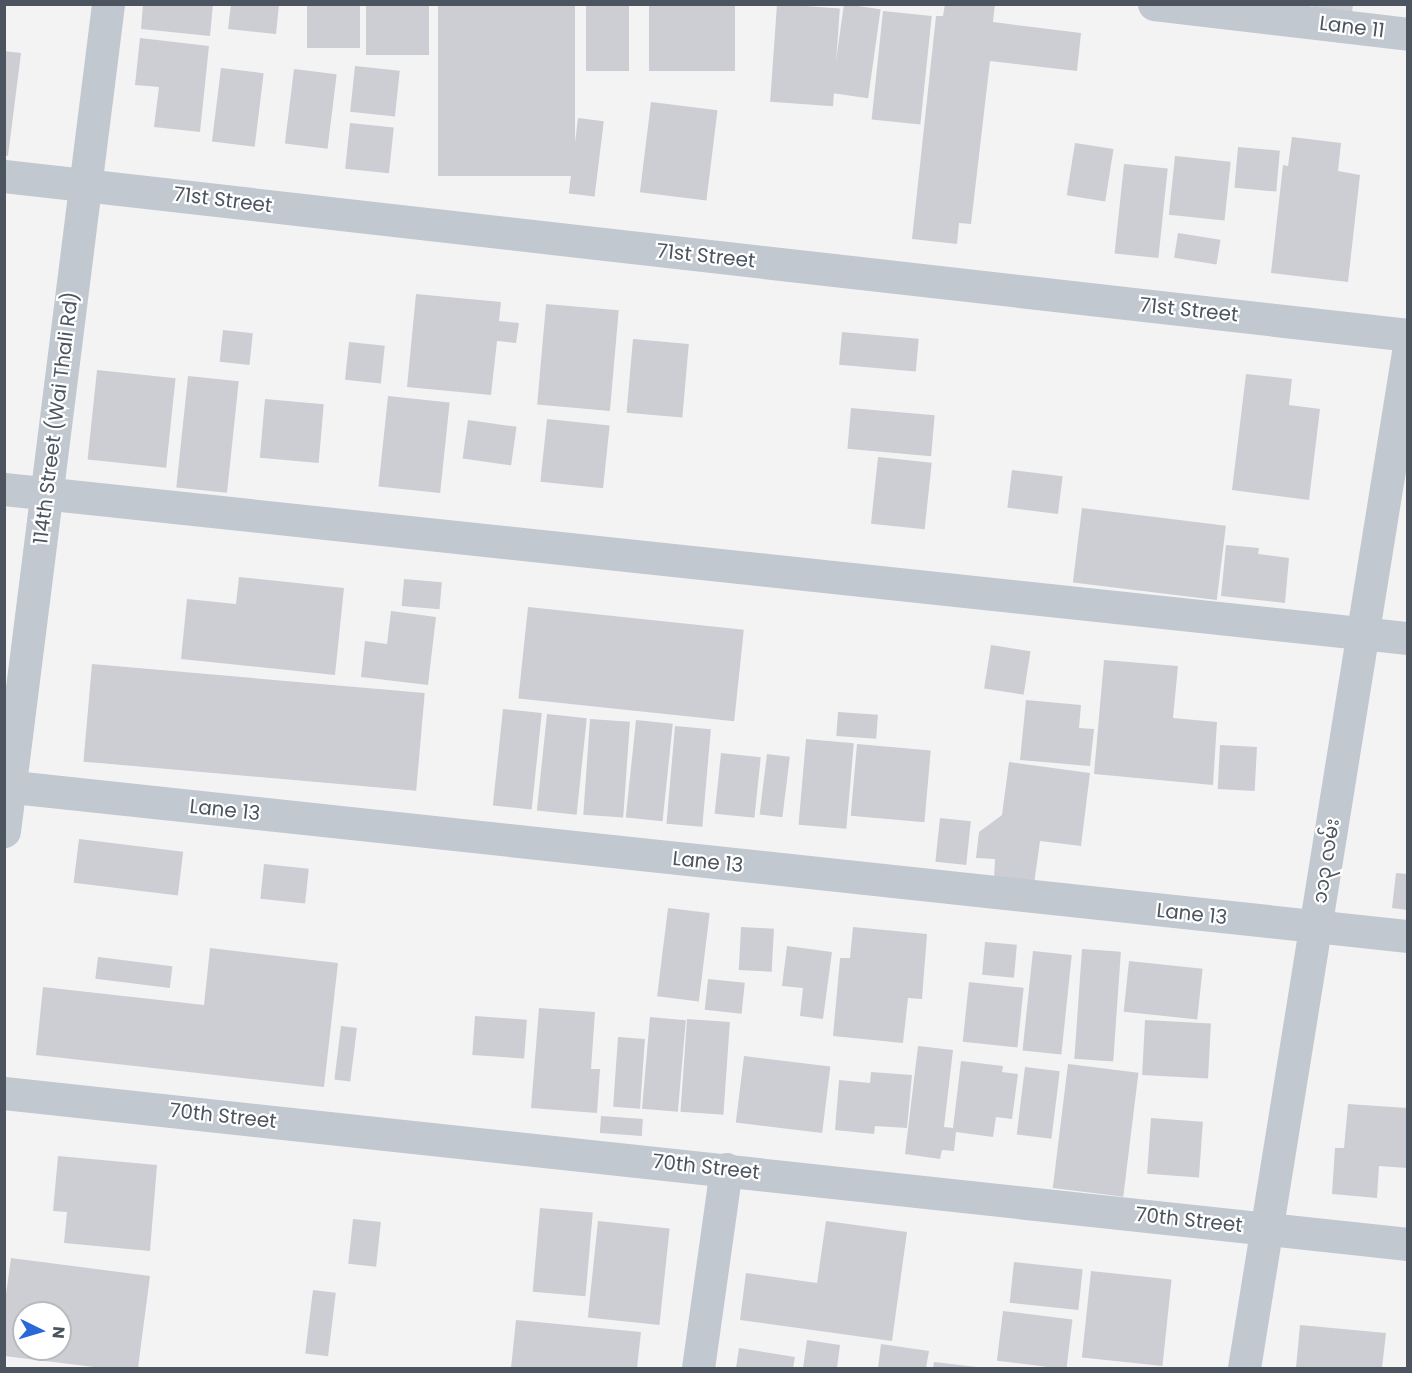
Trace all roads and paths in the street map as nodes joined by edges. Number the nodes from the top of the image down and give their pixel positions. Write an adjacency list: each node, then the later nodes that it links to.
1 (108, 4): 5 (street, 114th Street (Wai Thali Rd))
2 (1154, 4): 3 (street, Lane 11)
3 (1407, 34)
4 (4, 176): 5 (street, 71st Street)
5 (87, 185): 6 (street, 71st Street); 9 (street, 114th Street (Wai Thali Rd))
6 (1407, 335)
7 (1407, 352): 10 (street, ၁၁၃ လမ်း)
8 (4, 489): 9 (street)
9 (46, 494): 10 (street); 12 (street, 114th Street (Wai Thali Rd))
10 (1362, 632): 11 (street); 14 (street, ၁၁၃ လမ်း)
11 (1407, 638)
12 (7, 787): 13 (street, 114th Street (Wai Thali Rd)); 14 (street, Lane 13)
13 (4, 831)
14 (1316, 927): 15 (street, Lane 13); 18 (street, ၁၁၃ လမ်း)
15 (1407, 936)
16 (4, 1093): 17 (street, 70th Street)
17 (726, 1169): 18 (street, 70th Street); 20 (street)
18 (1267, 1229): 19 (street, 70th Street); 21 (street, ၁၁၃ လမ်း)
19 (1407, 1244)
20 (698, 1368)
21 (1244, 1368)

